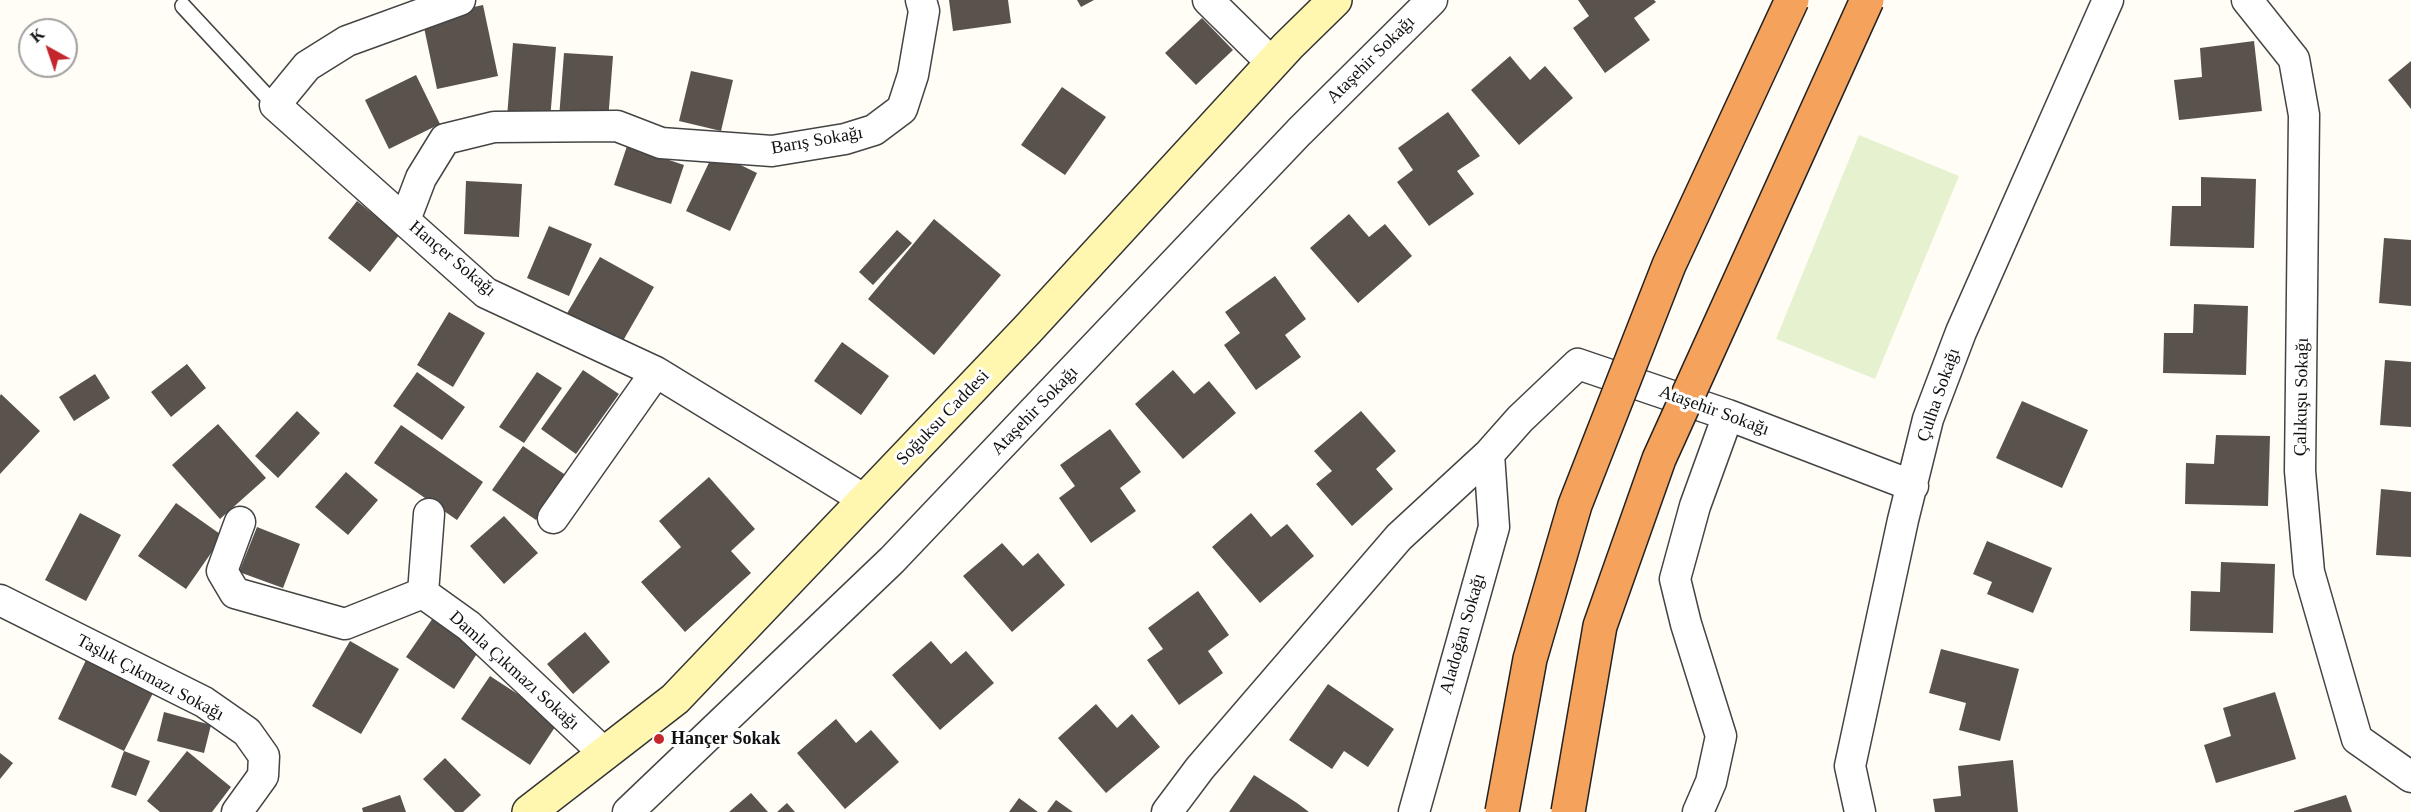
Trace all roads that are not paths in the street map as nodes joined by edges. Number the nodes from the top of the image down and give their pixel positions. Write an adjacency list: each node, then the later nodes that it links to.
1 (460, 0): 12 (street)
2 (921, 0): 13 (street, Barış Sokağı)
3 (1208, 0): 11 (street)
4 (1335, 0): 11 (main road, Soğuksu Caddesi)
5 (1432, 0): 28 (street, Ataşehir Sokağı)
6 (1792, 0): 31 (highway, bridge)
7 (1867, 0): 32 (highway, bridge)
8 (2108, 0): 17 (street, Çulha Sokağı)
9 (2247, 0): 25 (street, Çalıkuşu Sokağı)
10 (183, 6): 12 (lane)
11 (1272, 63): 18 (main road, Soğuksu Caddesi)
12 (275, 105): 13 (street, Hançer Sokağı)
13 (405, 220): 14 (street, Hançer Sokağı)
14 (656, 372): 18 (street, Hançer Sokağı); 20 (street)
15 (1728, 415): 16 (street, Ataşehir Sokağı); 17 (street, Ataşehir Sokağı); 33 (street)
16 (1489, 454): 29 (street, Ataşehir Sokağı); 30 (street, Aladoğan Sokağı)
17 (1913, 486): 34 (street, Çulha Sokağı)
18 (865, 500): 24 (main road, Soğuksu Caddesi)
19 (429, 514): 22 (street)
20 (553, 518)
21 (240, 522): 22 (street)
22 (423, 593): 24 (street, Damla Çıkmazı Sokağı)
23 (0, 600): 26 (street, Taşlık Çıkmazı Sokağı)
24 (603, 752): 27 (main road, Soğuksu Caddesi)
25 (2411, 777)
26 (237, 812)
27 (529, 812)
28 (627, 812)
29 (1167, 812)
30 (1414, 812)
31 (1502, 812)
32 (1569, 812)
33 (1698, 812)
34 (1860, 812)

